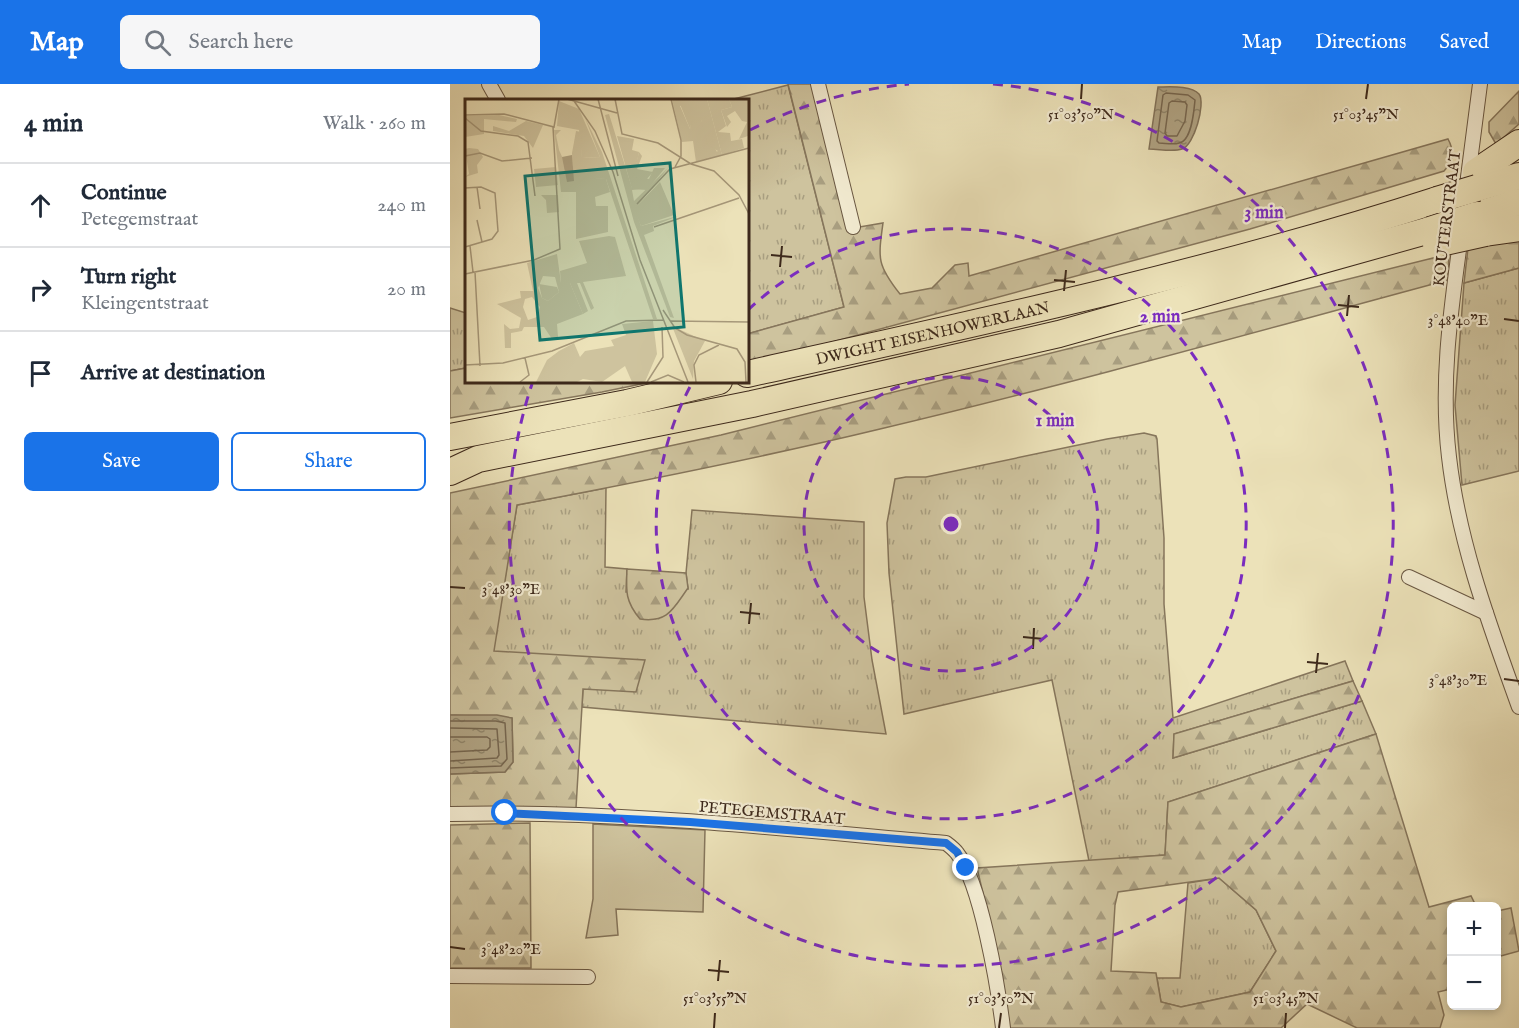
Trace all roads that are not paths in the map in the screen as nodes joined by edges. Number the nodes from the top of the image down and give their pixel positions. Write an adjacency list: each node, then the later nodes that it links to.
1 (489, 84): 4 (street)
2 (818, 84): 10 (street)
3 (1480, 84): 19 (street, KOUTERSTRAAT)
4 (497, 99)
5 (1519, 143): 7 (highway)
6 (1519, 176): 7 (highway)
7 (1477, 180): 12 (highway, DWIGHT EISENHOWERLAAN)
8 (1519, 202): 9 (highway)
9 (1481, 224): 11 (highway); 15 (highway, DWIGHT EISENHOWERLAAN, bridge)
10 (853, 227)
11 (1519, 228)
12 (748, 374)
13 (715, 382): 14 (highway)
14 (450, 437)
15 (478, 459): 16 (highway); 17 (highway)
16 (450, 464)
17 (450, 472)
18 (1409, 577): 19 (street)
19 (1486, 613): 20 (street, KOUTERSTRAAT)
20 (1519, 707)
21 (450, 814): 24 (street, PETEGEMSTRAAT)
22 (450, 976): 23 (street)
23 (588, 977)
24 (1003, 1028)

